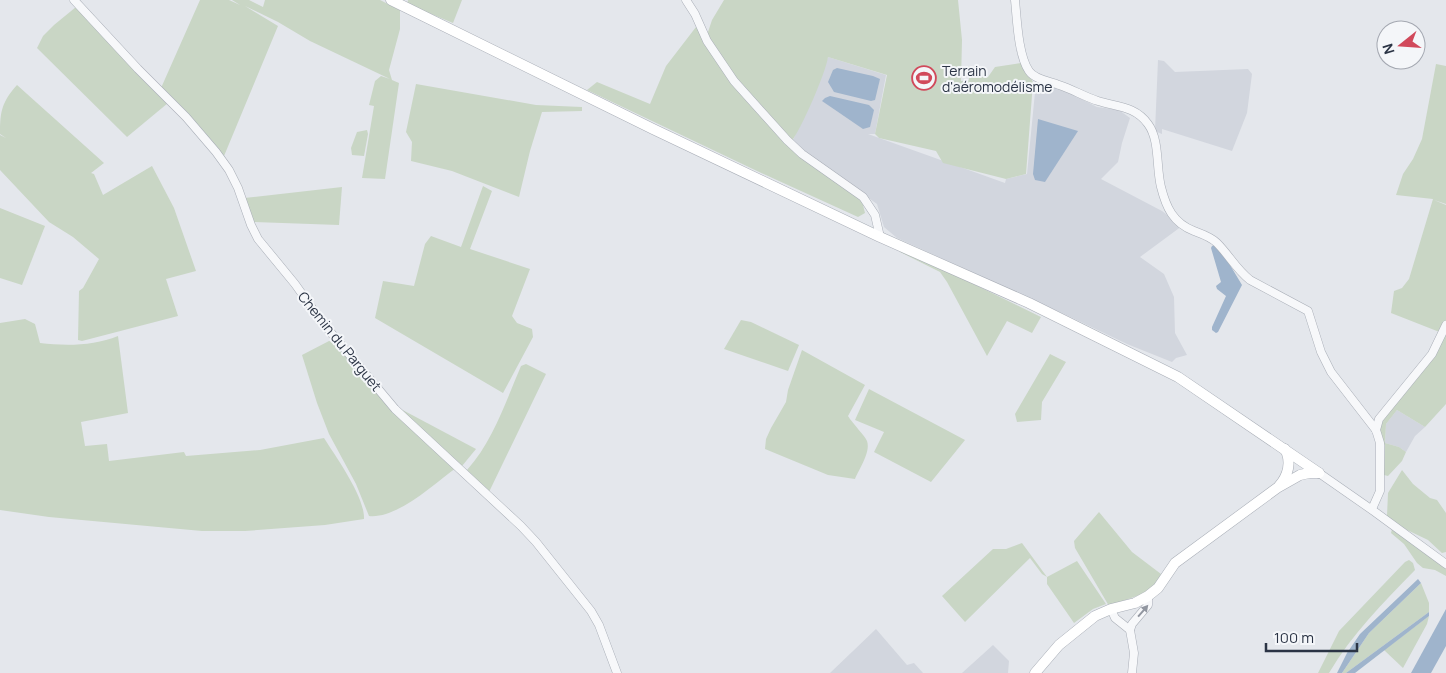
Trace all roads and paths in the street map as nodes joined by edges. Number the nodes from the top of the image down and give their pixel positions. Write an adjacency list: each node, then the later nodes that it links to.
1 (74, 0): 17 (street, Chemin du Parguet)
2 (391, 0): 5 (street)
3 (686, 0): 5 (street)
4 (1015, 0): 7 (street)
5 (880, 237): 8 (street)
6 (1446, 325): 7 (street)
7 (1376, 430): 12 (street)
8 (1284, 450): 9 (street); 11 (street)
9 (1301, 461): 10 (street); 11 (street)
10 (1319, 473): 11 (street); 12 (street)
11 (1289, 476): 14 (street)
12 (1372, 509): 13 (street)
13 (1446, 564)
14 (1148, 596): 15 (street); 16 (street, one-way to 14)
15 (1111, 609): 16 (street); 18 (street)
16 (1130, 630): 19 (street)
17 (617, 673)
18 (1035, 673)
19 (1132, 673)

